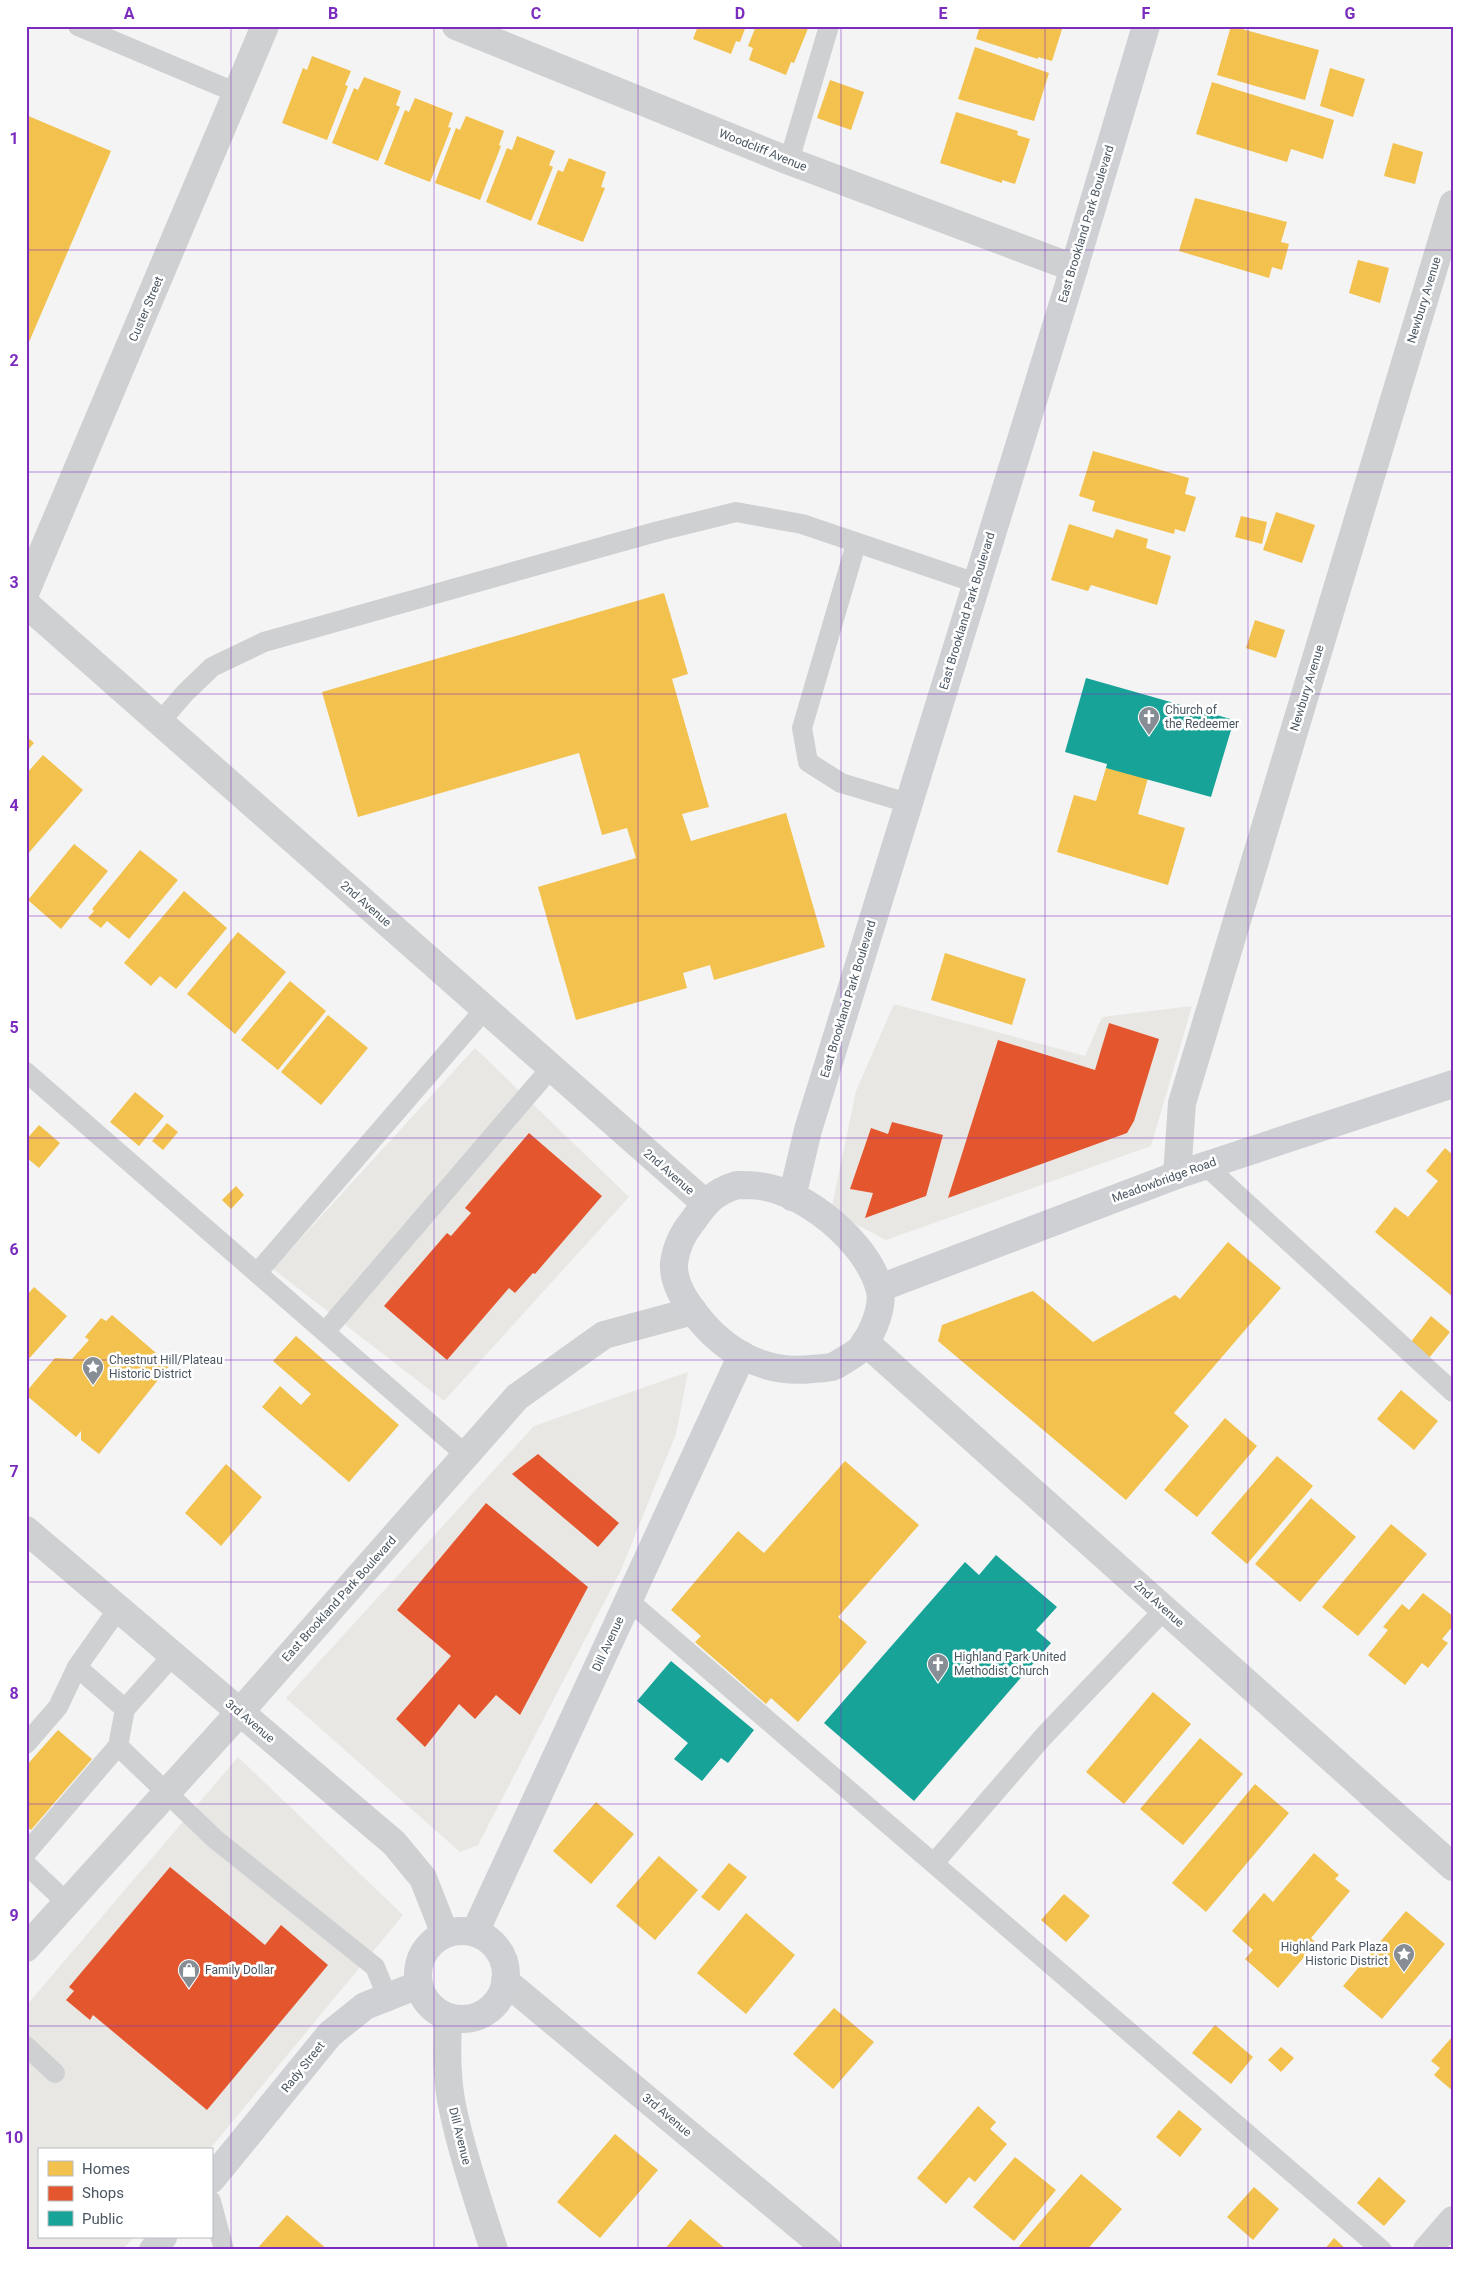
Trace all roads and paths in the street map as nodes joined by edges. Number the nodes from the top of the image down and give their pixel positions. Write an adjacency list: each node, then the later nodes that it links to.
1 (78, 26): 6 (lane)
2 (265, 26): 6 (street, Custer Street)
3 (456, 26): 7 (street, Woodcliff Avenue)
4 (829, 26): 7 (lane)
5 (1146, 26): 9 (main road, East Brookland Park Boulevard)
6 (236, 93): 12 (street, Custer Street)
7 (789, 161): 9 (street, Woodcliff Avenue)
8 (1453, 204): 21 (street, Newbury Avenue)
9 (1074, 268): 11 (main road, East Brookland Park Boulevard)
10 (856, 544): 11 (lane); 14 (lane); 15 (lane)
11 (976, 583): 15 (main road, East Brookland Park Boulevard)
12 (26, 591)
13 (26, 604): 14 (street, 2nd Avenue)
14 (160, 722): 16 (street, 2nd Avenue)
15 (908, 803): 22 (main road, East Brookland Park Boulevard)
16 (485, 1009): 17 (street, 2nd Avenue); 24 (lane)
17 (551, 1068): 23 (street, 2nd Avenue); 27 (lane)
18 (26, 1072): 24 (lane)
19 (1453, 1084): 20 (main road, Meadowbridge Road)
20 (1205, 1165): 21 (main road, Meadowbridge Road); 30 (lane)
21 (1177, 1175): 25 (main road, Meadowbridge Road)
22 (792, 1197): 23 (main road); 25 (main road)
23 (705, 1204): 26 (main road)
24 (257, 1273): 27 (lane)
25 (880, 1288): 28 (main road)
26 (693, 1311): 29 (main road); 31 (street, East Brookland Park Boulevard)
27 (324, 1332): 31 (lane)
28 (865, 1342): 29 (main road); 35 (street, 2nd Avenue)
29 (742, 1356): 33 (main road, Dill Avenue)
30 (1453, 1392)
31 (466, 1456): 39 (street, East Brookland Park Boulevard)
32 (26, 1530): 34 (street, 3rd Avenue)
33 (628, 1600): 44 (lane); 48 (main road, Dill Avenue)
34 (118, 1609): 36 (street, 3rd Avenue); 37 (lane)
35 (1164, 1610): 44 (lane); 46 (street, 2nd Avenue)
36 (172, 1655): 38 (lane); 39 (street, 3rd Avenue)
37 (77, 1667): 38 (lane); 40 (lane)
38 (125, 1709): 41 (lane)
39 (239, 1713): 42 (street, East Brookland Park Boulevard); 49 (street, 3rd Avenue)
40 (26, 1744)
41 (118, 1746): 42 (lane); 43 (lane)
42 (167, 1792): 47 (street, East Brookland Park Boulevard); 53 (lane)
43 (26, 1853)
44 (934, 1863): 65 (lane)
45 (26, 1864): 47 (lane)
46 (1453, 1867)
47 (67, 1903): 50 (street, East Brookland Park Boulevard)
48 (475, 1932): 49 (main road); 51 (main road)
49 (445, 1934): 52 (main road)
50 (26, 1948)
51 (505, 1981): 54 (main road); 64 (street, 3rd Avenue)
52 (418, 1985): 53 (main road, Rady Street); 54 (main road)
53 (387, 1996): 57 (main road, Rady Street)
54 (448, 2018): 63 (street, Dill Avenue)
55 (26, 2046): 56 (lane)
56 (55, 2073)
57 (212, 2179)
58 (212, 2205): 62 (lane)
59 (1453, 2220): 66 (street)
60 (162, 2238): 61 (main road)
61 (153, 2250)
62 (224, 2250)
63 (494, 2250)
64 (828, 2250)
65 (1382, 2250)
66 (1427, 2250)

